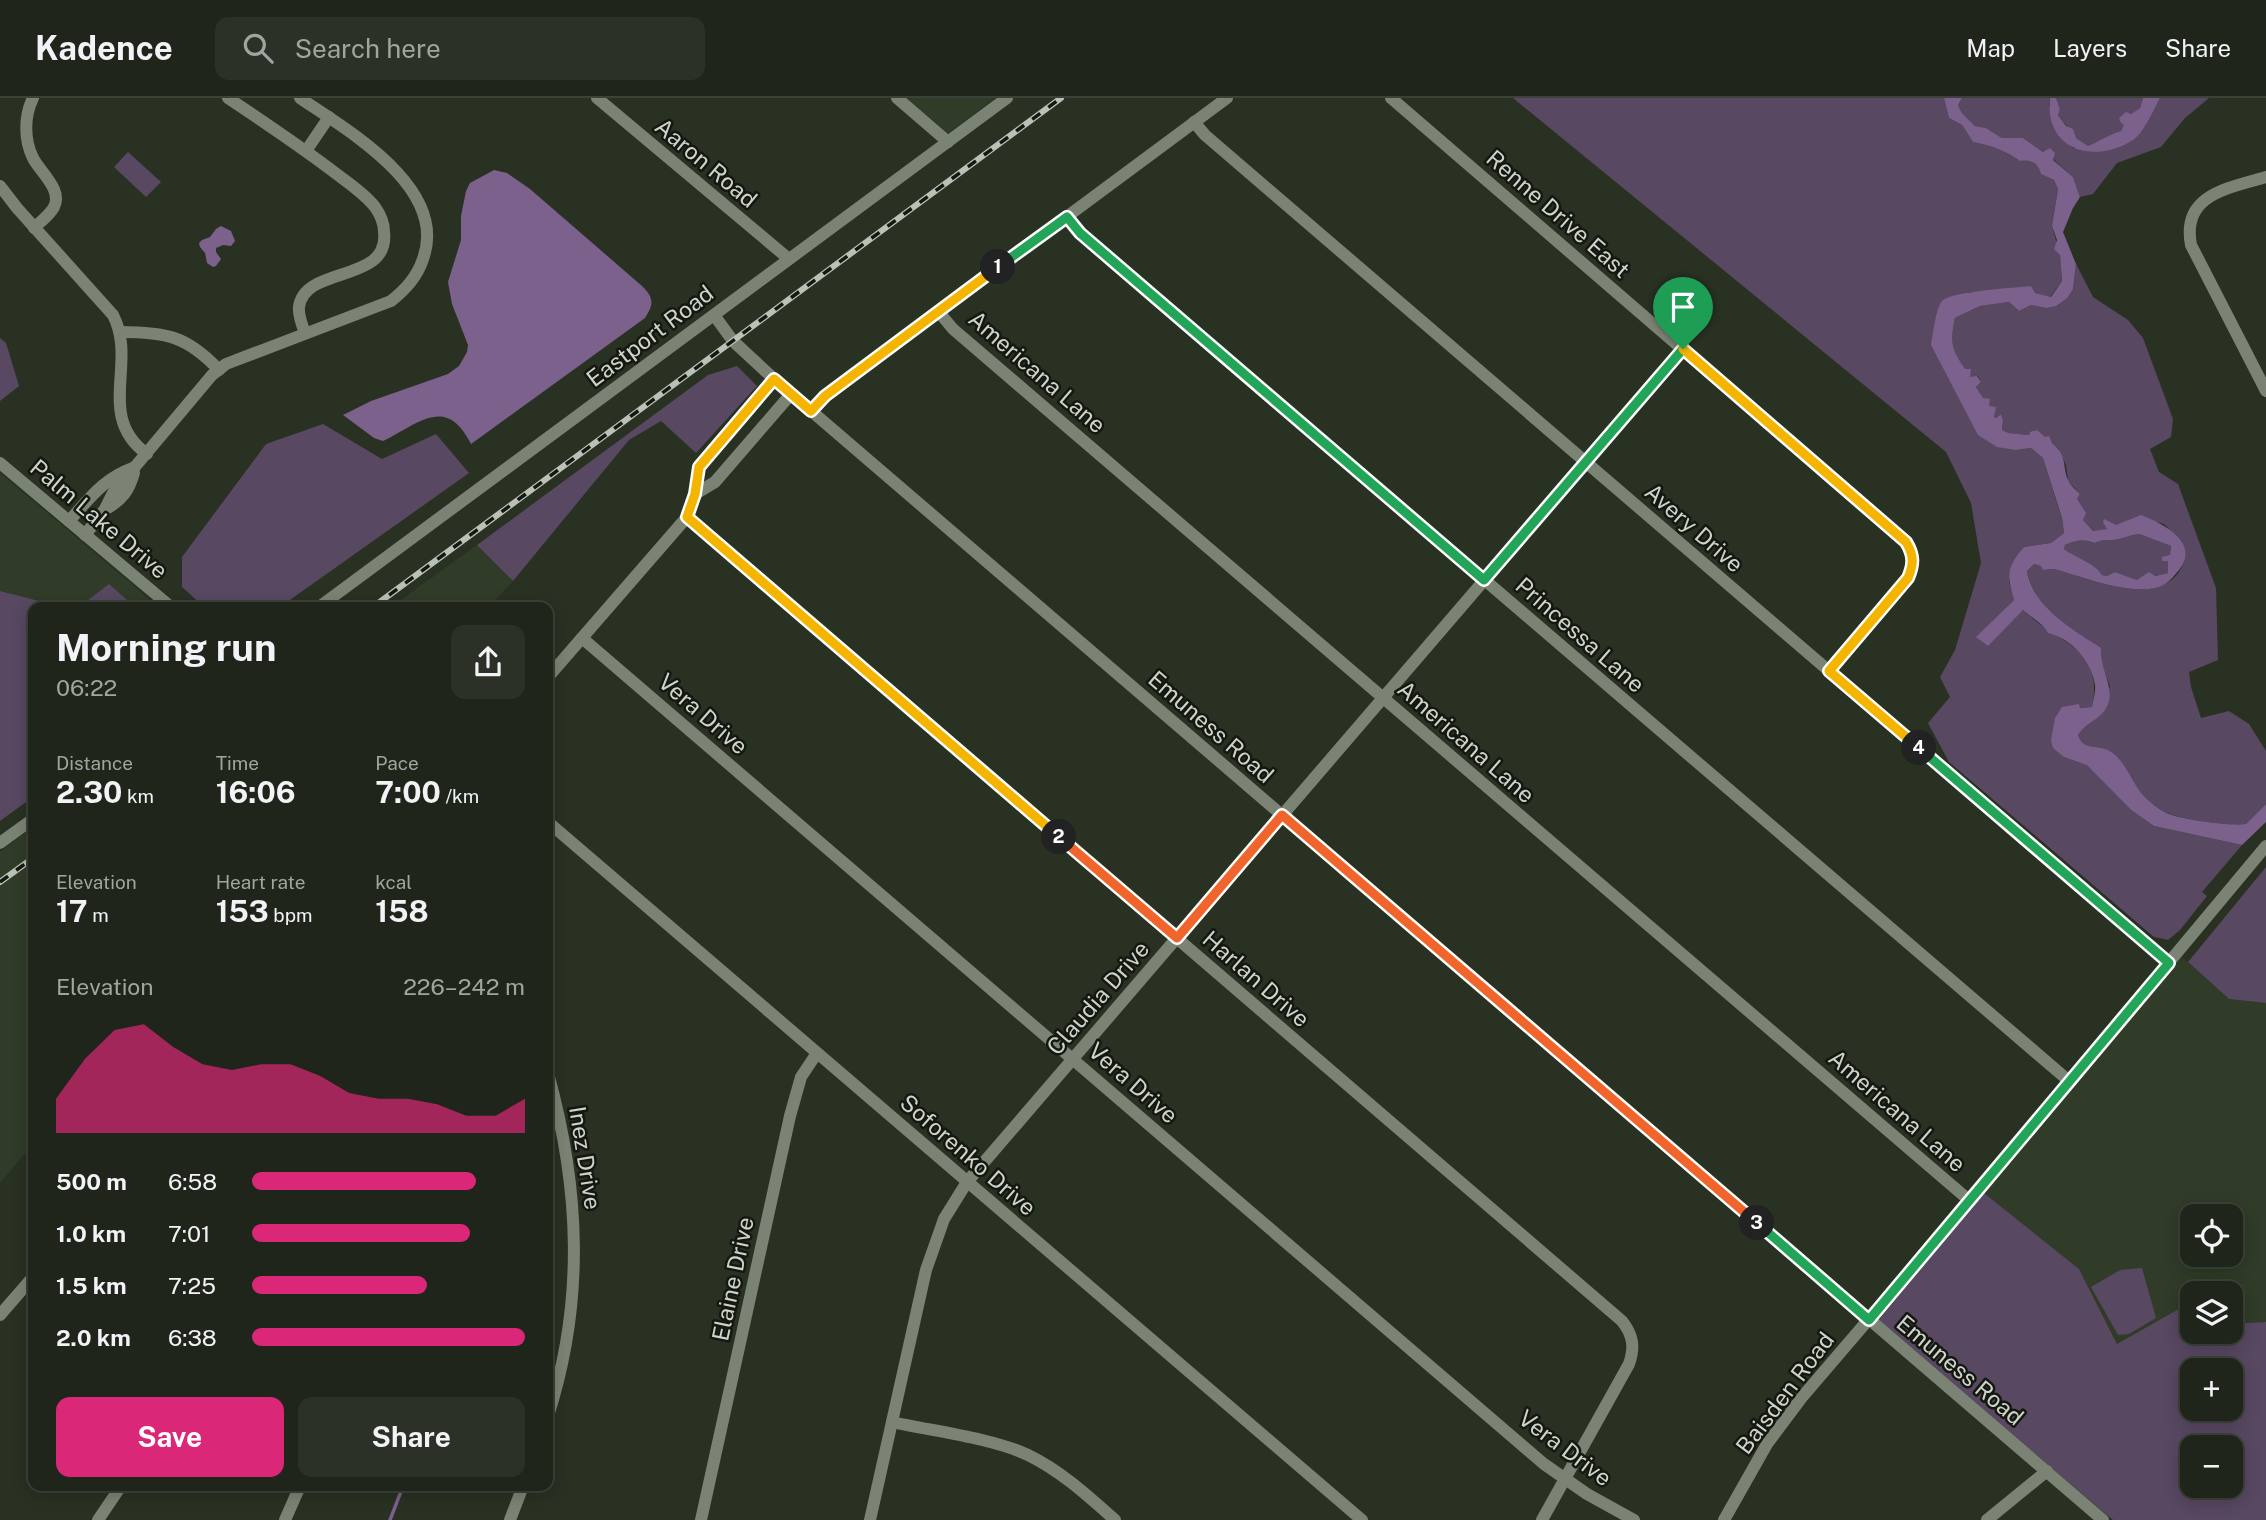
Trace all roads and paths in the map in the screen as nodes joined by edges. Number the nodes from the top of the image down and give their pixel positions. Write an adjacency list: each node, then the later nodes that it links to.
1 (33, 98): 16 (street)
2 (228, 98): 12 (street)
3 (300, 98): 9 (street)
4 (597, 98): 17 (street, Aaron Road)
5 (897, 98): 11 (street)
6 (1007, 98): 11 (street, Eastport Road)
7 (1227, 98): 10 (street)
8 (1391, 98): 22 (street, Renne Drive East)
9 (328, 117): 12 (street); 21 (street)
10 (1194, 122): 15 (street); 29 (street, Avery Drive)
11 (948, 142): 17 (street, Eastport Road)
12 (306, 151): 21 (street)
13 (2266, 177): 25 (street)
14 (0, 186): 16 (street)
15 (1067, 217): 18 (street); 36 (street, Princessa Lane)
16 (34, 228): 20 (street)
17 (789, 259): 19 (street, Eastport Road)
18 (938, 311): 27 (street); 42 (street, Americana Lane)
19 (714, 315): 24 (street, Emuness Road); 38 (street, Eastport Road)
20 (120, 332): 23 (street); 28 (street)
21 (305, 333): 23 (street)
22 (1683, 349): 29 (street, Claudia Drive); 41 (street, Renne Drive East)
23 (219, 370): 28 (street)
24 (774, 379): 26 (street, Emuness Road); 32 (street)
25 (2266, 391)
26 (792, 394): 27 (street, Emuness Road); 32 (street)
27 (811, 411): 43 (street, Emuness Road)
28 (147, 454): 31 (street)
29 (1585, 462): 36 (street, Claudia Drive); 41 (street, Avery Drive)
30 (0, 463): 34 (street, Palm Lake Drive)
31 (136, 466): 34 (street); 35 (street)
32 (695, 494): 33 (street)
33 (687, 517): 39 (street); 48 (street, Harlan Drive)
34 (69, 521): 35 (street, Palm Lake Drive)
35 (85, 535): 37 (street, Palm Lake Drive)
36 (1484, 580): 42 (street, Claudia Drive); 52 (street, Princessa Lane)
37 (165, 602)
38 (325, 602)
39 (582, 638): 40 (street); 51 (street, Vera Drive)
40 (553, 671)
41 (1829, 671): 49 (street, Avery Drive)
42 (1382, 698): 43 (street, Claudia Drive); 55 (street, Americana Lane)
43 (1282, 815): 48 (street, Claudia Drive); 58 (street, Emuness Road)
44 (28, 822): 46 (street)
45 (553, 826): 50 (street, Soforenko Drive)
46 (0, 843)
47 (2266, 846): 49 (street, Baisden Road)
48 (1177, 938): 51 (street, Claudia Drive); 62 (street, Harlan Drive)
49 (2169, 963): 52 (street, Baisden Road)
50 (817, 1053): 54 (street, Soforenko Drive); 69 (street, Elaine Drive)
51 (1073, 1059): 54 (street, Claudia Drive); 62 (street, Vera Drive)
52 (2069, 1082): 55 (street, Baisden Road)
53 (553, 1095): 59 (street, Inez Drive)
54 (967, 1182): 60 (street, Claudia Drive); 72 (street, Soforenko Drive)
55 (1970, 1201): 58 (street, Baisden Road)
56 (28, 1283): 57 (street)
57 (0, 1315)
58 (1869, 1320): 61 (street, Emuness Road); 75 (street, Baisden Road)
59 (553, 1396)
60 (892, 1422): 70 (street, Claudia Drive); 71 (street)
61 (2047, 1471): 76 (street); 77 (street, Emuness Road)
62 (1564, 1480): 73 (street); 74 (street, Vera Drive)
63 (118, 1491): 66 (street)
64 (298, 1491): 67 (street)
65 (521, 1491): 68 (street)
66 (98, 1520)
67 (285, 1520)
68 (510, 1520)
69 (701, 1520)
70 (870, 1520)
71 (1115, 1520)
72 (1362, 1520)
73 (1542, 1520)
74 (1634, 1520)
75 (1724, 1520)
76 (1987, 1520)
77 (2103, 1520)

